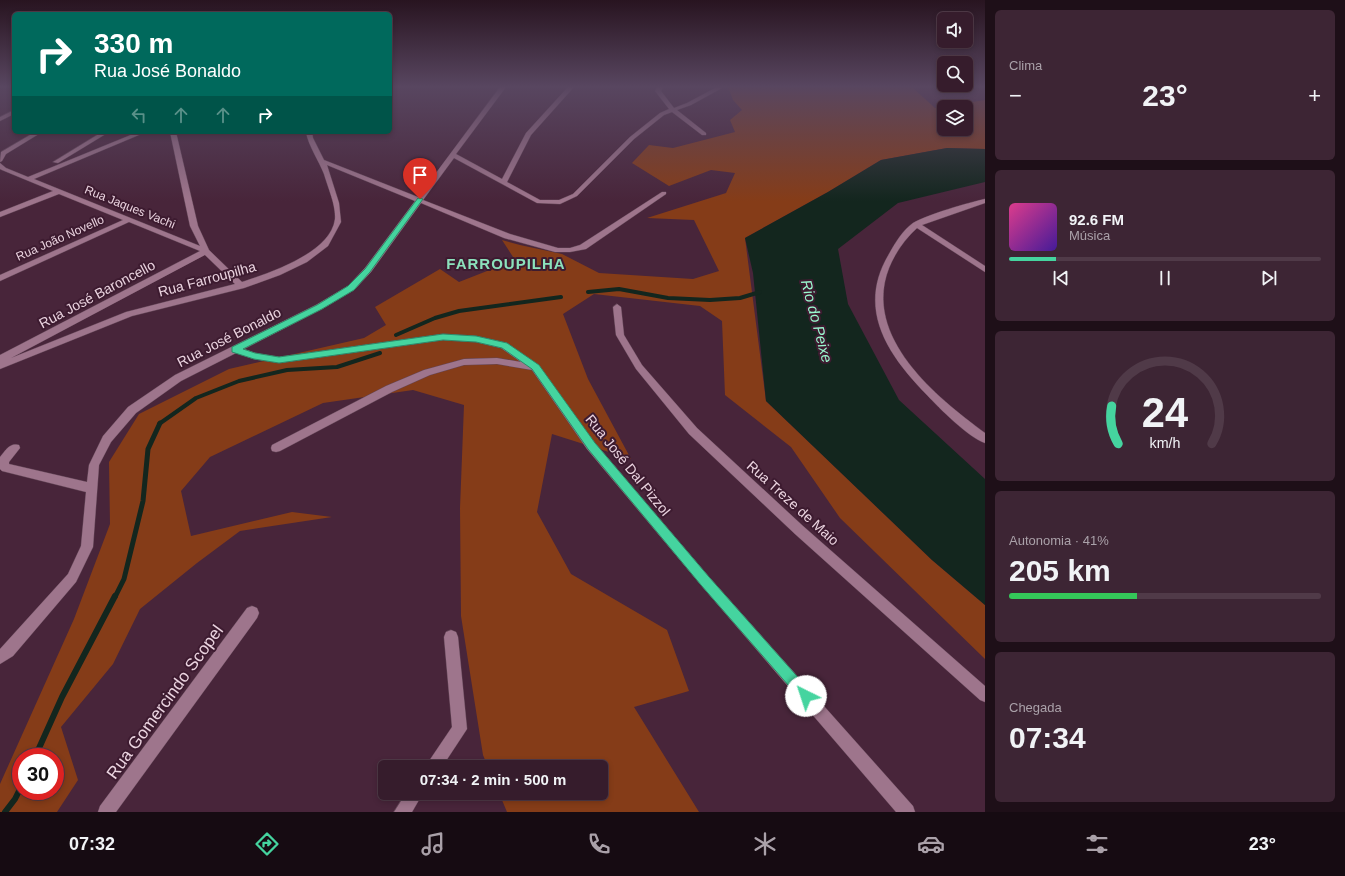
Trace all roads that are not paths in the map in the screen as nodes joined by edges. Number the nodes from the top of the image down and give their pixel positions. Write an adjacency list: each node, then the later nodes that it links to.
1 (475, 125): 11 (street, Rua José Bonaldo)
2 (536, 125): 16 (street)
3 (648, 125): 16 (street)
4 (692, 125): 10 (street)
5 (35, 134): 12 (street)
6 (103, 134): 15 (street)
7 (138, 134): 15 (street)
8 (173, 134): 24 (street)
9 (310, 134): 13 (street, Rua Farroupilha)
10 (704, 134)
11 (453, 155): 16 (street); 19 (street, Rua José Bonaldo)
12 (0, 159)
13 (322, 160): 19 (street); 27 (street, Rua Farroupilha)
14 (0, 165): 15 (street, Rua Jaques Vachi)
15 (28, 179): 17 (street, Rua Jaques Vachi)
16 (503, 183)
17 (58, 192): 21 (street); 22 (street, Rua Jaques Vachi)
18 (664, 193): 19 (street)
19 (420, 199): 29 (street, Rua José Bonaldo)
20 (985, 201): 23 (street)
21 (0, 215)
22 (129, 220): 24 (street, Rua Jaques Vachi); 26 (street, Rua João Novello)
23 (917, 225): 25 (street); 33 (street)
24 (206, 251): 27 (street, Rua Jaques Vachi); 30 (street, Rua José Baroncello)
25 (985, 270)
26 (0, 278)
27 (241, 286): 31 (street, Rua Farroupilha)
28 (617, 307): 40 (street, Rua Treze de Maio)
29 (235, 350): 32 (street, Rua José Dal Pizzol); 36 (street, Rua José Bonaldo)
30 (0, 360)
31 (0, 366)
32 (536, 367): 35 (street); 45 (street, Rua José Dal Pizzol)
33 (985, 439)
34 (15, 448): 36 (street)
35 (276, 448)
36 (92, 488): 39 (street, Rua José Bonaldo)
37 (252, 613): 43 (street, Rua Gomercindo Scopel)
38 (451, 637): 41 (street)
39 (0, 657)
40 (985, 695)
41 (438, 760)
42 (410, 800): 44 (street)
43 (106, 812)
44 (402, 812)
45 (907, 812)

